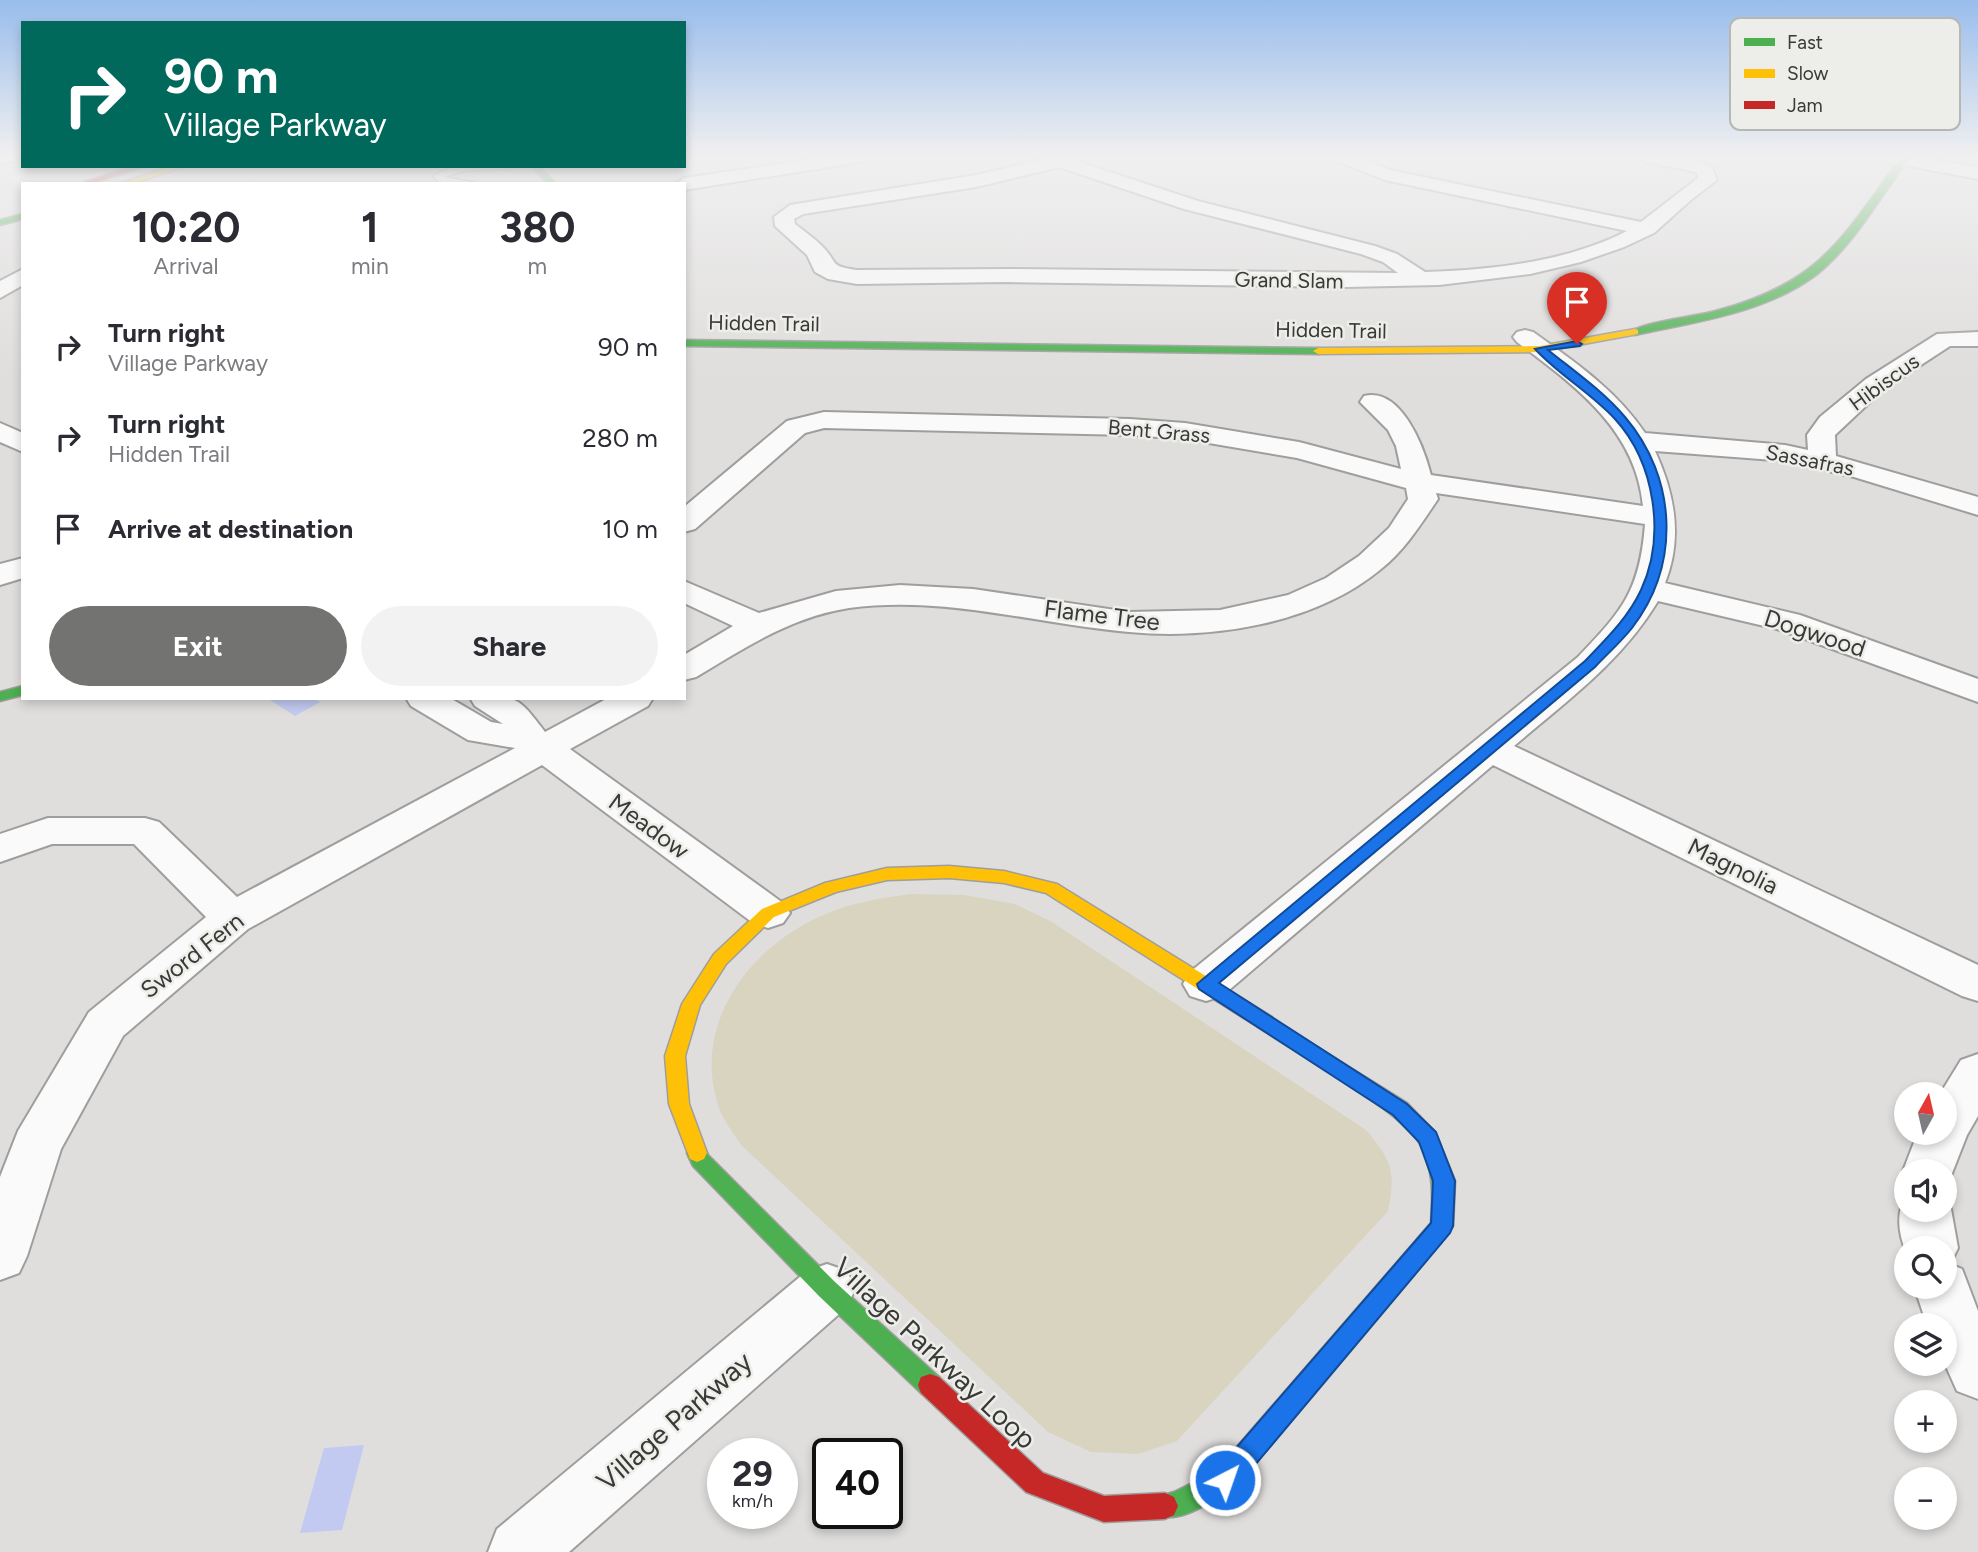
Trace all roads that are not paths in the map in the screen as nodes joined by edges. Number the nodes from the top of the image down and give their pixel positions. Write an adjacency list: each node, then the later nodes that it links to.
1 (789, 229): 7 (street, Grand Slam)
2 (1287, 229): 7 (street)
3 (1646, 229): 7 (street, Grand Slam)
4 (1847, 229): 13 (street, Hidden Trail)
5 (21, 276): 8 (street)
6 (1774, 277): 13 (street, Hidden Trail)
7 (1419, 278)
8 (0, 292): 9 (street)
9 (21, 299)
10 (686, 334): 13 (street, Hidden Trail)
11 (1978, 339): 18 (street, Hibiscus)
12 (686, 343): 13 (street, Hidden Trail)
13 (1532, 343): 16 (street)
14 (1373, 402): 19 (street, Flame Tree)
15 (0, 432): 17 (street)
16 (1636, 442): 18 (street, Sassafras); 21 (street)
17 (21, 443)
18 (1822, 460): 20 (street, Sassafras)
19 (1418, 482): 21 (street, Bent Grass); 22 (street, Bent Grass); 27 (street, Flame Tree)
20 (1978, 506)
21 (1662, 518): 25 (street)
22 (686, 521)
23 (21, 567): 24 (street)
24 (0, 575)
25 (1649, 589): 30 (street, Dogwood); 36 (street)
26 (686, 592): 27 (street)
27 (761, 625): 28 (street, Flame Tree)
28 (686, 669)
29 (21, 691): 31 (street)
30 (1978, 691)
31 (0, 697)
32 (427, 700): 35 (street, Meadow)
33 (491, 700): 35 (street, Meadow)
34 (631, 700): 35 (street)
35 (538, 744): 38 (street, Meadow); 39 (street, Sword Fern)
36 (1488, 748): 40 (street); 41 (street, Magnolia)
37 (0, 849): 39 (street)
38 (768, 913): 40 (street, Village Parkway Loop); 45 (street, Village Parkway Loop)
39 (233, 919): 44 (street, Sword Fern)
40 (1206, 984): 45 (street, Village Parkway Loop)
41 (1978, 984)
42 (1978, 1073): 43 (street)
43 (1957, 1109)
44 (0, 1256)
45 (827, 1289): 48 (street, Village Parkway)
46 (1946, 1299): 47 (street)
47 (1978, 1372)
48 (520, 1552)

